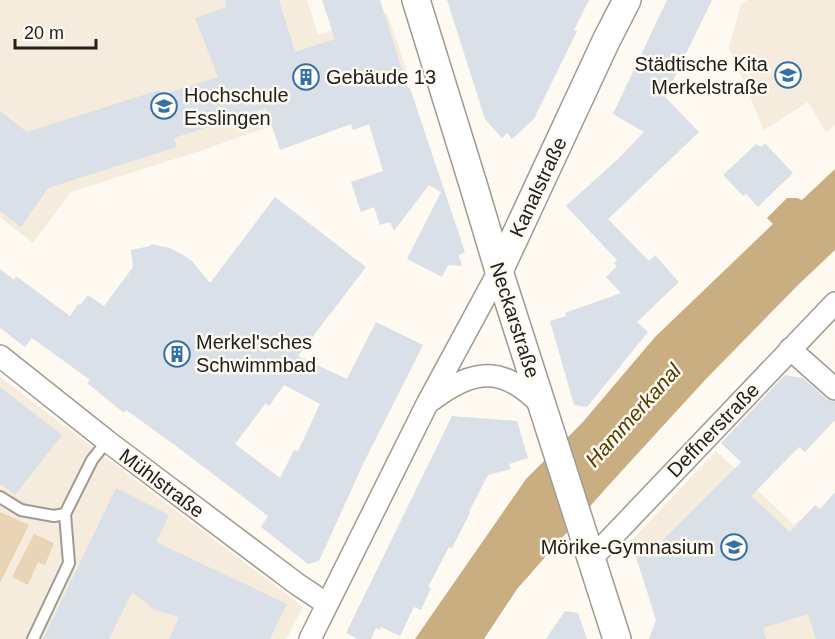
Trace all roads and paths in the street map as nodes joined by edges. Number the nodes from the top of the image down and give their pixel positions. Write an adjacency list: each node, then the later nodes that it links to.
1 (416, 0): 3 (street, Neckarstraße)
2 (627, 0): 3 (street, Kanalstraße)
3 (499, 271): 8 (street, Kanalstraße); 9 (street, Neckarstraße)
4 (835, 303): 5 (street, Deffnerstraße)
5 (790, 349): 7 (street); 13 (street, Deffnerstraße)
6 (0, 356): 10 (street, Mühlstraße)
7 (835, 389)
8 (427, 404): 9 (street, Kanalstraße); 14 (street, Kanalstraße)
9 (543, 407): 13 (street, Neckarstraße)
10 (107, 441): 12 (lane); 14 (street, Mühlstraße)
11 (0, 497): 12 (lane)
12 (65, 514): 15 (lane)
13 (590, 553): 17 (street, Neckarstraße)
14 (327, 604): 16 (street, Kanalstraße)
15 (33, 639)
16 (310, 639)
17 (617, 639)

